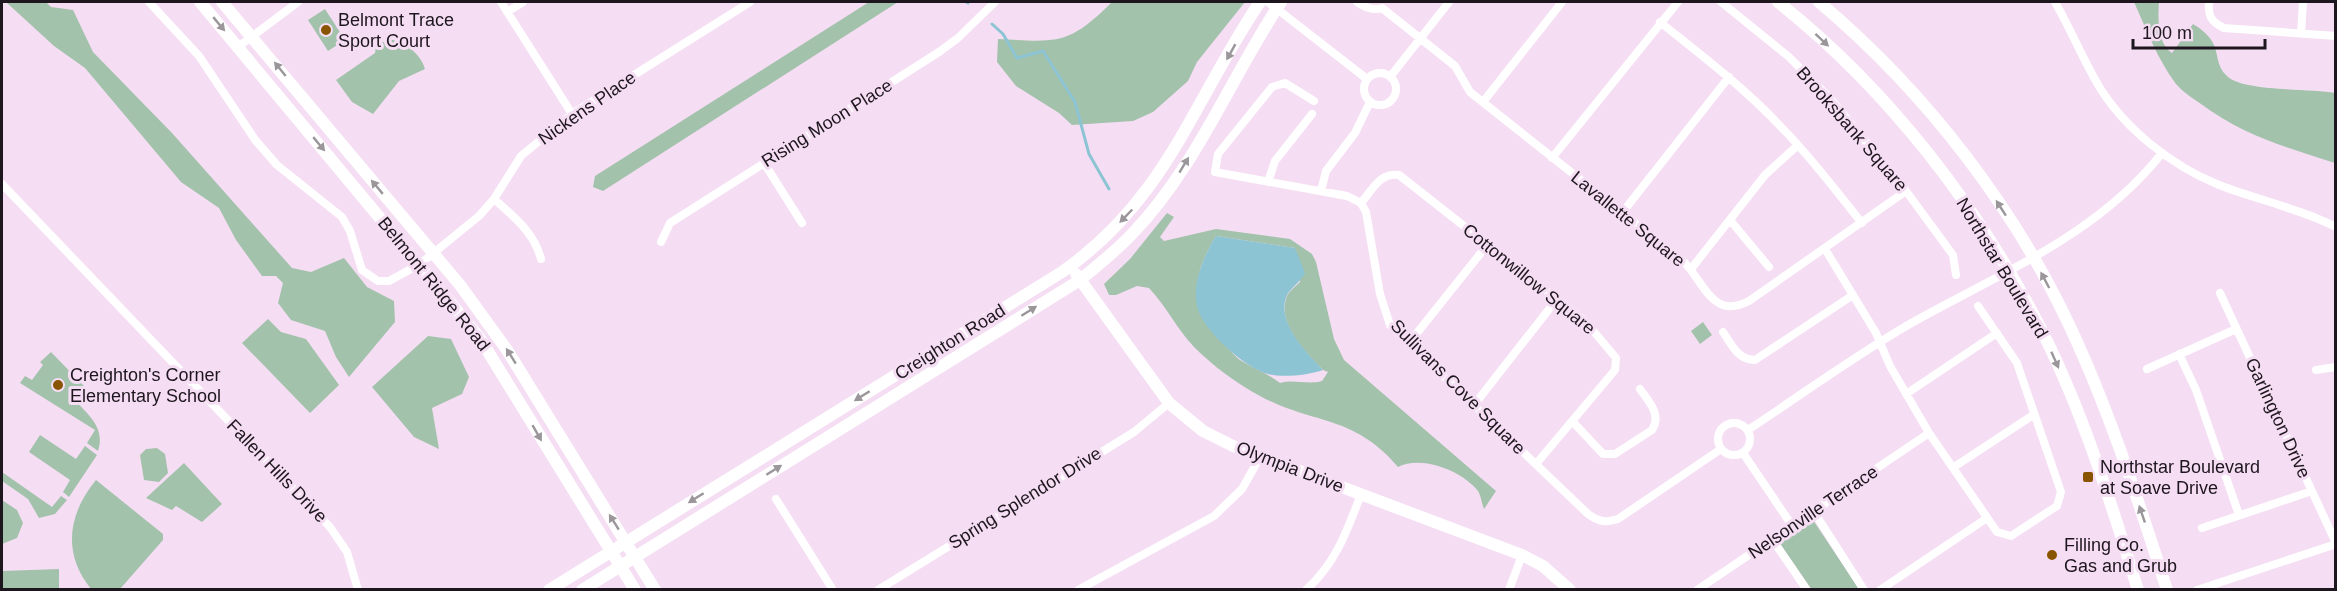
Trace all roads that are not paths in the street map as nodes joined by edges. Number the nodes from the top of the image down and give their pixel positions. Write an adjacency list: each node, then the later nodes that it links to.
1 (149, 2): 57 (street, Nickens Place)
2 (200, 2): 27 (main road, Belmont Ridge Road, one-way to 27)
3 (222, 2): 24 (main road, Belmont Ridge Road)
4 (298, 2): 24 (street)
5 (501, 2): 21 (street)
6 (523, 2): 21 (street)
7 (750, 2): 34 (street, Nickens Place)
8 (995, 2): 39 (street, Rising Moon Place)
9 (1260, 2): 58 (main road, Creighton Road, one-way to 58)
10 (1357, 2): 26 (street)
11 (1449, 2): 26 (street)
12 (1562, 2): 33 (street)
13 (1678, 2): 22 (street)
14 (1721, 2): 43 (street, Brooksbank Square)
15 (1778, 2): 61 (main road, Northstar Boulevard, one-way to 61)
16 (1818, 2): 55 (main road, Northstar Boulevard, one-way to 16)
17 (2055, 2): 37 (street)
18 (2209, 2): 23 (street)
19 (2303, 2): 23 (street)
20 (1275, 4): 30 (street); 63 (main road, Creighton Road, one-way to 20)
21 (507, 12): 34 (street)
22 (1660, 22): 29 (street); 38 (street)
23 (2301, 33): 25 (street)
24 (252, 36): 27 (street); 54 (main road, Belmont Ridge Road, one-way to 24)
25 (2336, 36)
26 (1419, 39): 28 (street); 33 (street, Lavallette Square)
27 (238, 47): 57 (main road, Belmont Ridge Road, one-way to 57)
28 (1390, 77): 30 (street); 32 (street)
29 (1730, 77): 36 (street); 46 (street)
30 (1368, 80): 32 (street)
31 (1314, 100): 40 (street)
32 (1370, 102): 42 (street)
33 (1483, 102): 38 (street, Lavallette Square)
34 (572, 114): 44 (street, Nickens Place)
35 (1312, 114): 40 (street)
36 (1798, 145): 47 (street); 49 (street)
37 (2162, 153): 50 (street); 55 (street)
38 (1552, 158): 46 (street, Lavallette Square)
39 (764, 163): 48 (street); 51 (street, Rising Moon Place)
40 (1268, 182): 42 (street)
41 (2, 184): 105 (street, Fallen Hills Drive)
42 (1321, 191): 45 (street)
43 (1906, 191): 49 (street, Lavallette Square); 62 (street, Brooksbank Square)
44 (494, 199): 54 (street, Nickens Place); 56 (street)
45 (1361, 203): 52 (street, Cottonwillow Square); 72 (street, Sullivans Cove Square)
46 (1622, 213): 60 (street, Lavallette Square)
47 (1730, 220): 59 (street); 60 (street)
48 (802, 223)
49 (1862, 223): 53 (street, Lavallette Square)
50 (2336, 227)
51 (661, 242)
52 (1488, 244): 66 (street, Cottonwillow Square); 72 (street)
53 (1825, 249): 60 (street, Lavallette Square); 65 (street)
54 (434, 254): 57 (street, Nickens Place); 99 (main road, Belmont Ridge Road, one-way to 54)
55 (2032, 258): 61 (street); 121 (main road, Northstar Boulevard, one-way to 55)
56 (541, 259)
57 (420, 264): 101 (main road, Belmont Ridge Road, one-way to 101)
58 (1071, 266): 63 (main road, Olympia Drive); 99 (main road, Creighton Road, one-way to 99)
59 (1769, 267)
60 (1691, 269)
61 (2009, 271): 71 (street); 120 (main road, Northstar Boulevard, one-way to 120)
62 (1956, 275)
63 (1080, 280): 79 (main road, Olympia Drive); 103 (main road, Creighton Road, one-way to 63)
64 (2220, 293): 68 (street, Garlington Drive)
65 (1853, 295): 69 (street); 71 (street)
66 (1557, 299): 80 (street); 82 (street, Cottonwillow Square)
67 (1978, 306): 70 (street)
68 (2236, 329): 73 (street); 90 (street, Garlington Drive)
69 (1723, 332)
70 (1997, 333): 78 (street); 81 (street)
71 (1880, 342): 78 (street); 83 (street)
72 (1409, 343): 80 (street, Sullivans Cove Square)
73 (2179, 354): 75 (street); 94 (street)
74 (2336, 367): 76 (street)
75 (2147, 369)
76 (2316, 370)
77 (1640, 389): 82 (street)
78 (1906, 394): 84 (street)
79 (1170, 403): 87 (main road, Olympia Drive); 111 (street, Spring Splendor Drive)
80 (1474, 405): 88 (street, Sullivans Cove Square)
81 (2033, 415): 89 (street); 95 (street)
82 (1574, 422): 88 (street, Cottonwillow Square)
83 (1748, 430): 85 (street); 86 (street)
84 (1929, 433): 89 (street); 93 (street, Nelsonville Terrace)
85 (1721, 449): 86 (street); 88 (street, Sullivans Cove Square)
86 (1743, 453): 96 (street)
87 (1260, 457): 91 (main road, Olympia Drive); 112 (street)
88 (1536, 464)
89 (1954, 468): 95 (street)
90 (2312, 491): 94 (street); 100 (street, Garlington Drive)
91 (1361, 494): 102 (main road, Olympia Drive); 113 (street)
92 (777, 499): 110 (street)
93 (1814, 512): 96 (street, Nelsonville Terrace); 118 (street)
94 (2239, 515): 97 (street)
95 (1987, 518): 119 (street)
96 (1792, 527): 98 (street, Nelsonville Terrace)
97 (2202, 528)
98 (1772, 539): 116 (street, Nelsonville Terrace); 117 (street)
99 (627, 542): 101 (main road, Creighton Road); 103 (main road, Belmont Ridge Road)
100 (2336, 543): 122 (street)
101 (611, 551): 104 (main road, Belmont Ridge Road); 106 (main road, Creighton Road)
102 (1522, 555): 114 (street); 115 (main road, Olympia Drive)
103 (636, 557): 104 (main road, Creighton Road); 109 (main road, Belmont Ridge Road)
104 (621, 566): 107 (main road, Creighton Road); 108 (main road, Belmont Ridge Road)
105 (358, 590)
106 (549, 590)
107 (582, 590)
108 (635, 590)
109 (655, 590)
110 (832, 590)
111 (878, 590)
112 (1078, 590)
113 (1306, 590)
114 (1509, 590)
115 (1570, 590)
116 (1697, 590)
117 (1807, 590)
118 (1864, 590)
119 (1880, 590)
120 (2138, 590)
121 (2168, 590)
122 (2197, 590)

